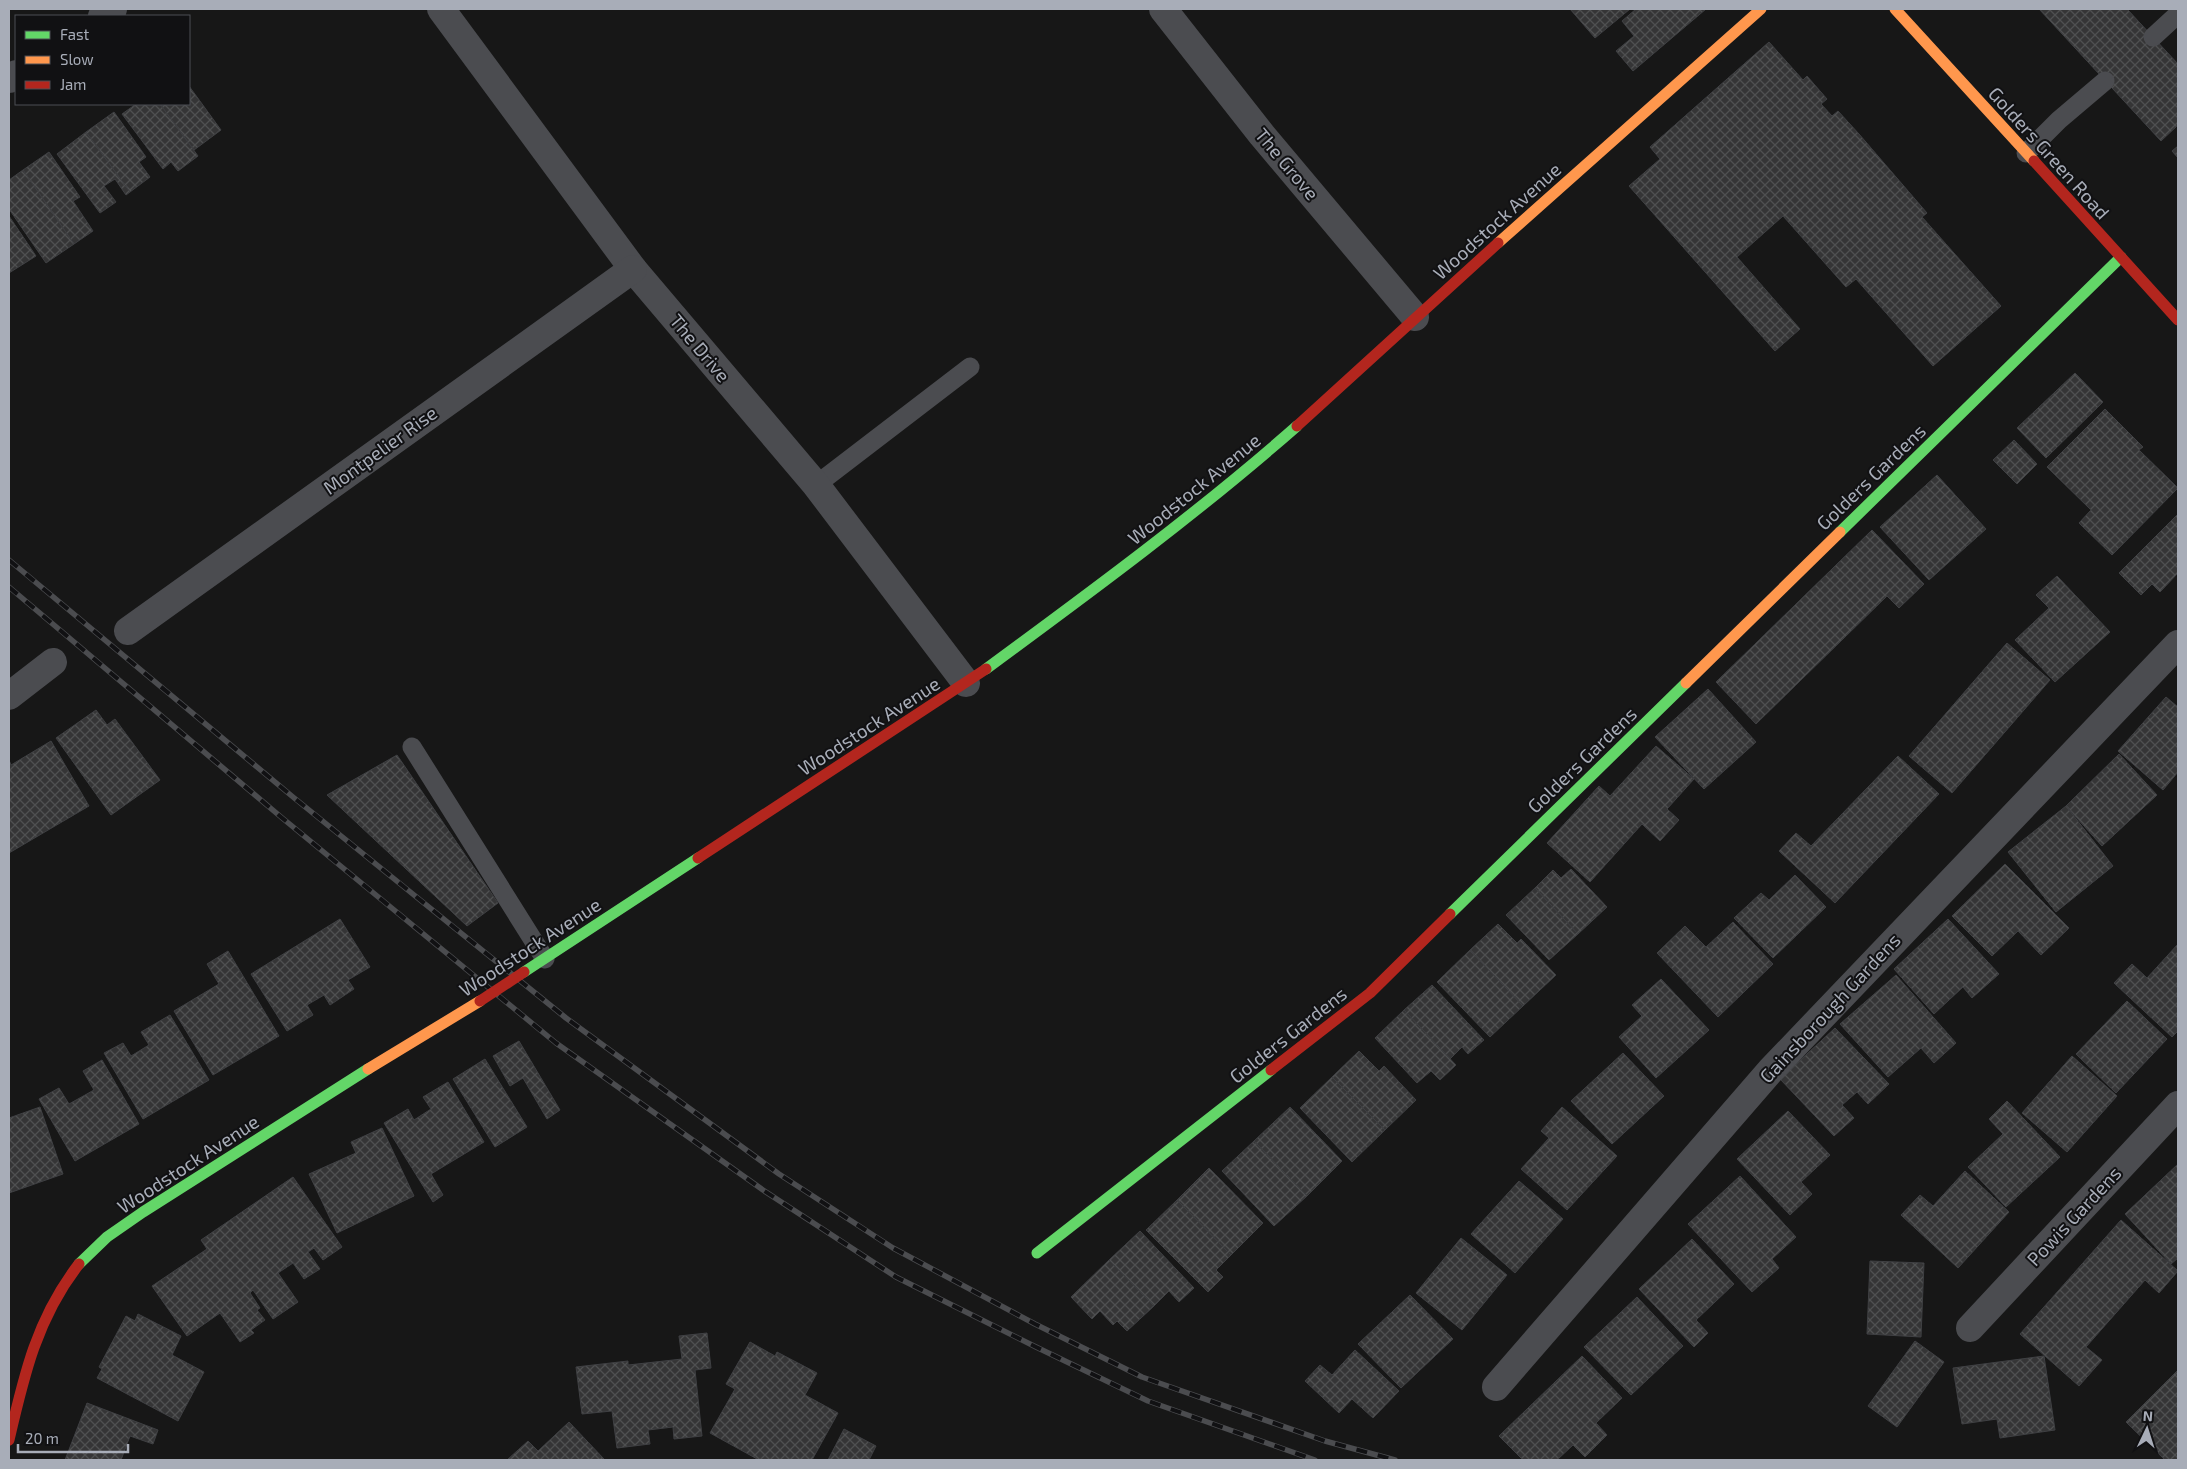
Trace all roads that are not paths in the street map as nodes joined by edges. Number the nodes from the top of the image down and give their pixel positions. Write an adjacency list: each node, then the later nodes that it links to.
1 (440, 9): 10 (street, The Drive)
2 (1163, 9): 11 (street, The Grove)
3 (1761, 9): 11 (street, Woodstock Avenue)
4 (1895, 9): 8 (street, Golders Green Road)
5 (2178, 14): 6 (lane)
6 (2154, 38)
7 (2105, 81): 8 (lane)
8 (2026, 153): 9 (street, Golders Green Road)
9 (2121, 257): 12 (street, Golders Green Road); 23 (street, Golders Gardens)
10 (633, 268): 14 (street, The Drive); 15 (street, Montpelier Rise)
11 (1415, 317): 18 (street, Woodstock Avenue)
12 (2178, 320)
13 (970, 367): 14 (lane)
14 (816, 485): 18 (street, The Drive)
15 (128, 631)
16 (2178, 644): 25 (street, Gainsborough Gardens)
17 (53, 662): 19 (street)
18 (966, 683): 21 (street, Woodstock Avenue)
19 (9, 696)
20 (412, 747): 21 (lane)
21 (545, 959): 26 (street, Woodstock Avenue, bridge)
22 (2178, 1105): 24 (street, Powis Gardens)
23 (1037, 1254)
24 (1970, 1328)
25 (1496, 1387)
26 (9, 1440)

